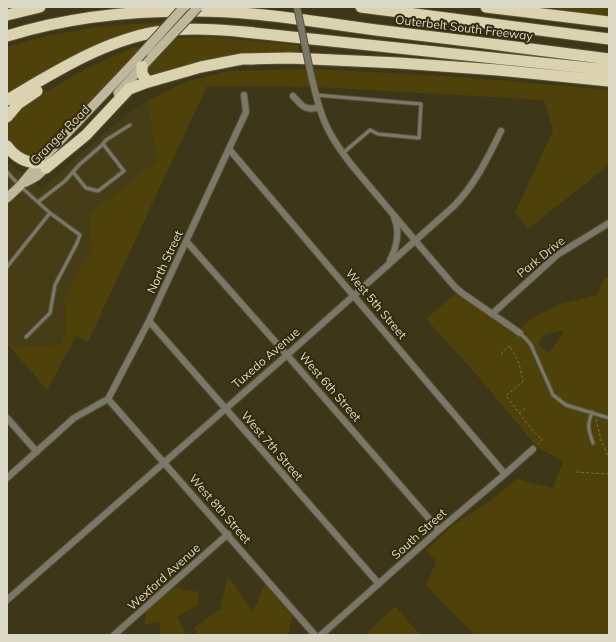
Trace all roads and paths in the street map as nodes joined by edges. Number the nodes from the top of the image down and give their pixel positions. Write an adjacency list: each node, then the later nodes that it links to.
1 (40, 7): 7 (highway)
2 (184, 7): 13 (main road, Granger Road, bridge)
3 (198, 7): 13 (main road, Granger Road, bridge)
4 (297, 7): 18 (street, bridge)
5 (361, 7): 10 (highway, Outerbelt South Freeway)
6 (486, 7): 8 (highway)
7 (7, 15)
8 (609, 22)
9 (7, 36): 12 (highway, Outerbelt South Freeway)
10 (609, 39)
11 (88, 56): 14 (highway); 20 (highway); 22 (highway)
12 (609, 59)
13 (140, 62): 16 (highway); 29 (main road, Granger Road)
14 (609, 70)
15 (609, 81): 16 (highway)
16 (148, 82): 29 (highway)
17 (244, 95): 27 (street, North Street)
18 (316, 95): 21 (street); 28 (lane)
19 (293, 96): 21 (street)
20 (7, 100)
21 (319, 107): 28 (street)
22 (7, 117)
23 (130, 125): 25 (lane)
24 (501, 131): 38 (street, Tuxedo Avenue)
25 (103, 144): 30 (lane); 30 (lane)
26 (7, 146): 29 (highway)
27 (229, 149): 39 (street, North Street); 42 (street, West 5th Street)
28 (343, 153): 35 (street)
29 (43, 165): 32 (main road, Granger Road)
30 (73, 172): 34 (lane)
31 (7, 173): 32 (lane)
32 (20, 186): 33 (main road, Granger Road); 34 (lane)
33 (7, 197)
34 (38, 202): 36 (lane)
35 (390, 211): 38 (street); 41 (street)
36 (50, 213): 40 (lane); 46 (lane)
37 (609, 223): 43 (street, Park Drive)
38 (415, 241): 41 (street, Tuxedo Avenue); 43 (street)
39 (186, 242): 44 (street, North Street); 47 (street, West 6th Street)
40 (7, 267)
41 (385, 267): 42 (street, Tuxedo Avenue)
42 (353, 295): 47 (street, Tuxedo Avenue); 64 (street, West 5th Street)
43 (492, 314): 45 (street)
44 (149, 322): 49 (street, North Street); 51 (street, West 7th Street)
45 (520, 333): 52 (lane)
46 (26, 337)
47 (287, 355): 51 (street, Tuxedo Avenue); 66 (street, West 6th Street)
48 (501, 355): 53 (path)
49 (108, 399): 59 (street); 61 (street, West 8th Street)
50 (527, 406): 53 (path)
51 (225, 409): 61 (street, Tuxedo Avenue); 68 (street, West 7th Street)
52 (592, 412): 55 (lane); 57 (lane)
53 (518, 413): 58 (path)
54 (7, 418): 59 (street)
55 (609, 418)
56 (596, 419): 60 (path)
57 (593, 443)
58 (534, 448): 64 (street, South Street)
59 (37, 452): 65 (street)
60 (609, 458)
61 (164, 462): 67 (street, West 8th Street); 69 (street, Tuxedo Avenue)
62 (576, 472): 63 (path)
63 (609, 473)
64 (505, 474): 66 (street, South Street)
65 (7, 478)
66 (439, 530): 68 (street, South Street)
67 (228, 534): 70 (street, Wexford Avenue); 71 (street, West 8th Street)
68 (379, 584): 72 (street, South Street)
69 (7, 600)
70 (114, 635)
71 (315, 635)
72 (320, 635)

